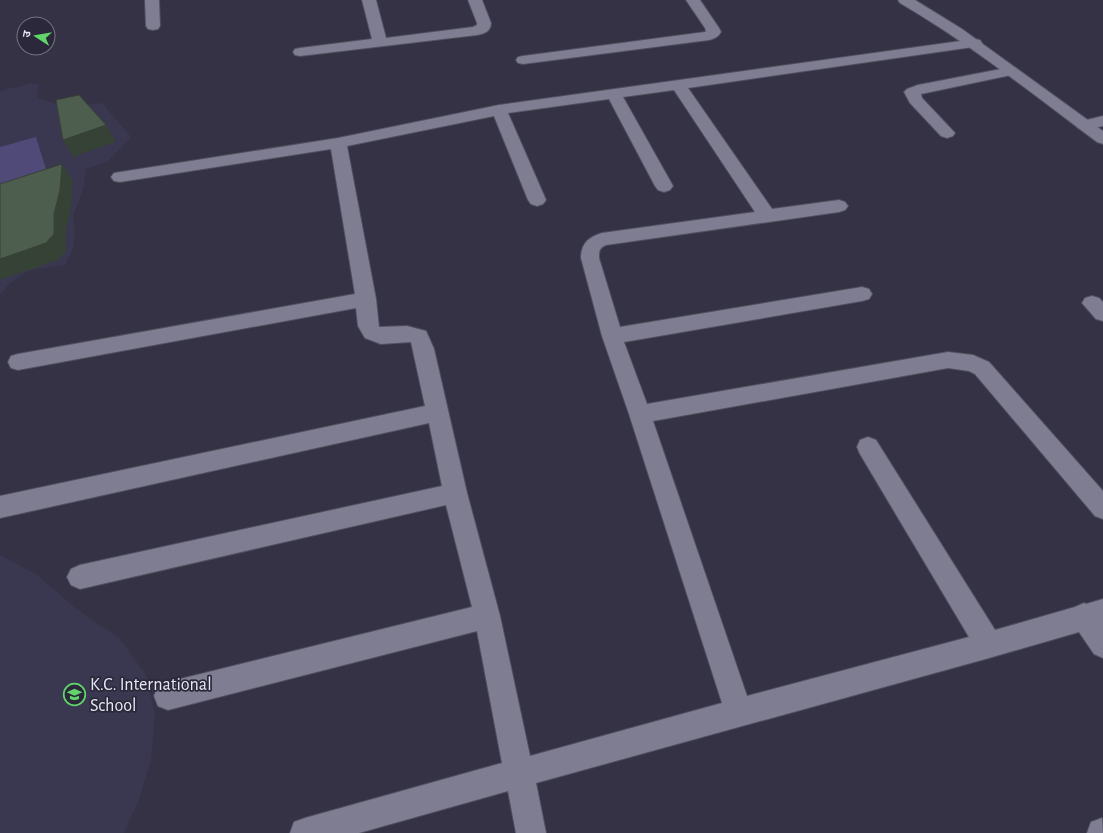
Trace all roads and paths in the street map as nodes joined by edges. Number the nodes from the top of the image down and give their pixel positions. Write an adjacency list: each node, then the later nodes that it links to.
1 (152, 0): 6 (street)
2 (369, 0): 7 (street)
3 (475, 0): 7 (street)
4 (693, 0): 10 (street)
5 (905, 0): 8 (street)
6 (153, 26)
7 (380, 42): 9 (street)
8 (975, 43): 11 (street); 12 (street)
9 (300, 52)
10 (523, 60)
11 (1011, 70): 16 (street); 17 (street)
12 (678, 85): 13 (street); 24 (street)
13 (613, 93): 14 (street); 21 (street)
14 (499, 110): 19 (street); 22 (street)
15 (1103, 121): 16 (street)
16 (1084, 125): 18 (street)
17 (946, 133)
18 (1103, 139)
19 (338, 143): 20 (street); 26 (street)
20 (120, 177)
21 (664, 186)
22 (537, 200)
23 (839, 206): 24 (street)
24 (767, 216): 27 (street)
25 (862, 294): 27 (street)
26 (366, 299): 28 (street); 29 (street)
27 (612, 336): 30 (street)
28 (18, 362)
29 (438, 412): 32 (street); 33 (street)
30 (640, 414): 34 (street); 41 (street)
31 (868, 447): 38 (street)
32 (455, 493): 35 (street); 37 (street)
33 (0, 507)
34 (1103, 508)
35 (80, 577)
36 (1094, 614): 38 (street); 39 (street)
37 (486, 616): 40 (street); 42 (street)
38 (989, 645): 41 (street)
39 (1103, 645)
40 (168, 696)
41 (739, 712): 42 (street)
42 (518, 774): 43 (street); 44 (street)
43 (305, 833)
44 (531, 833)

